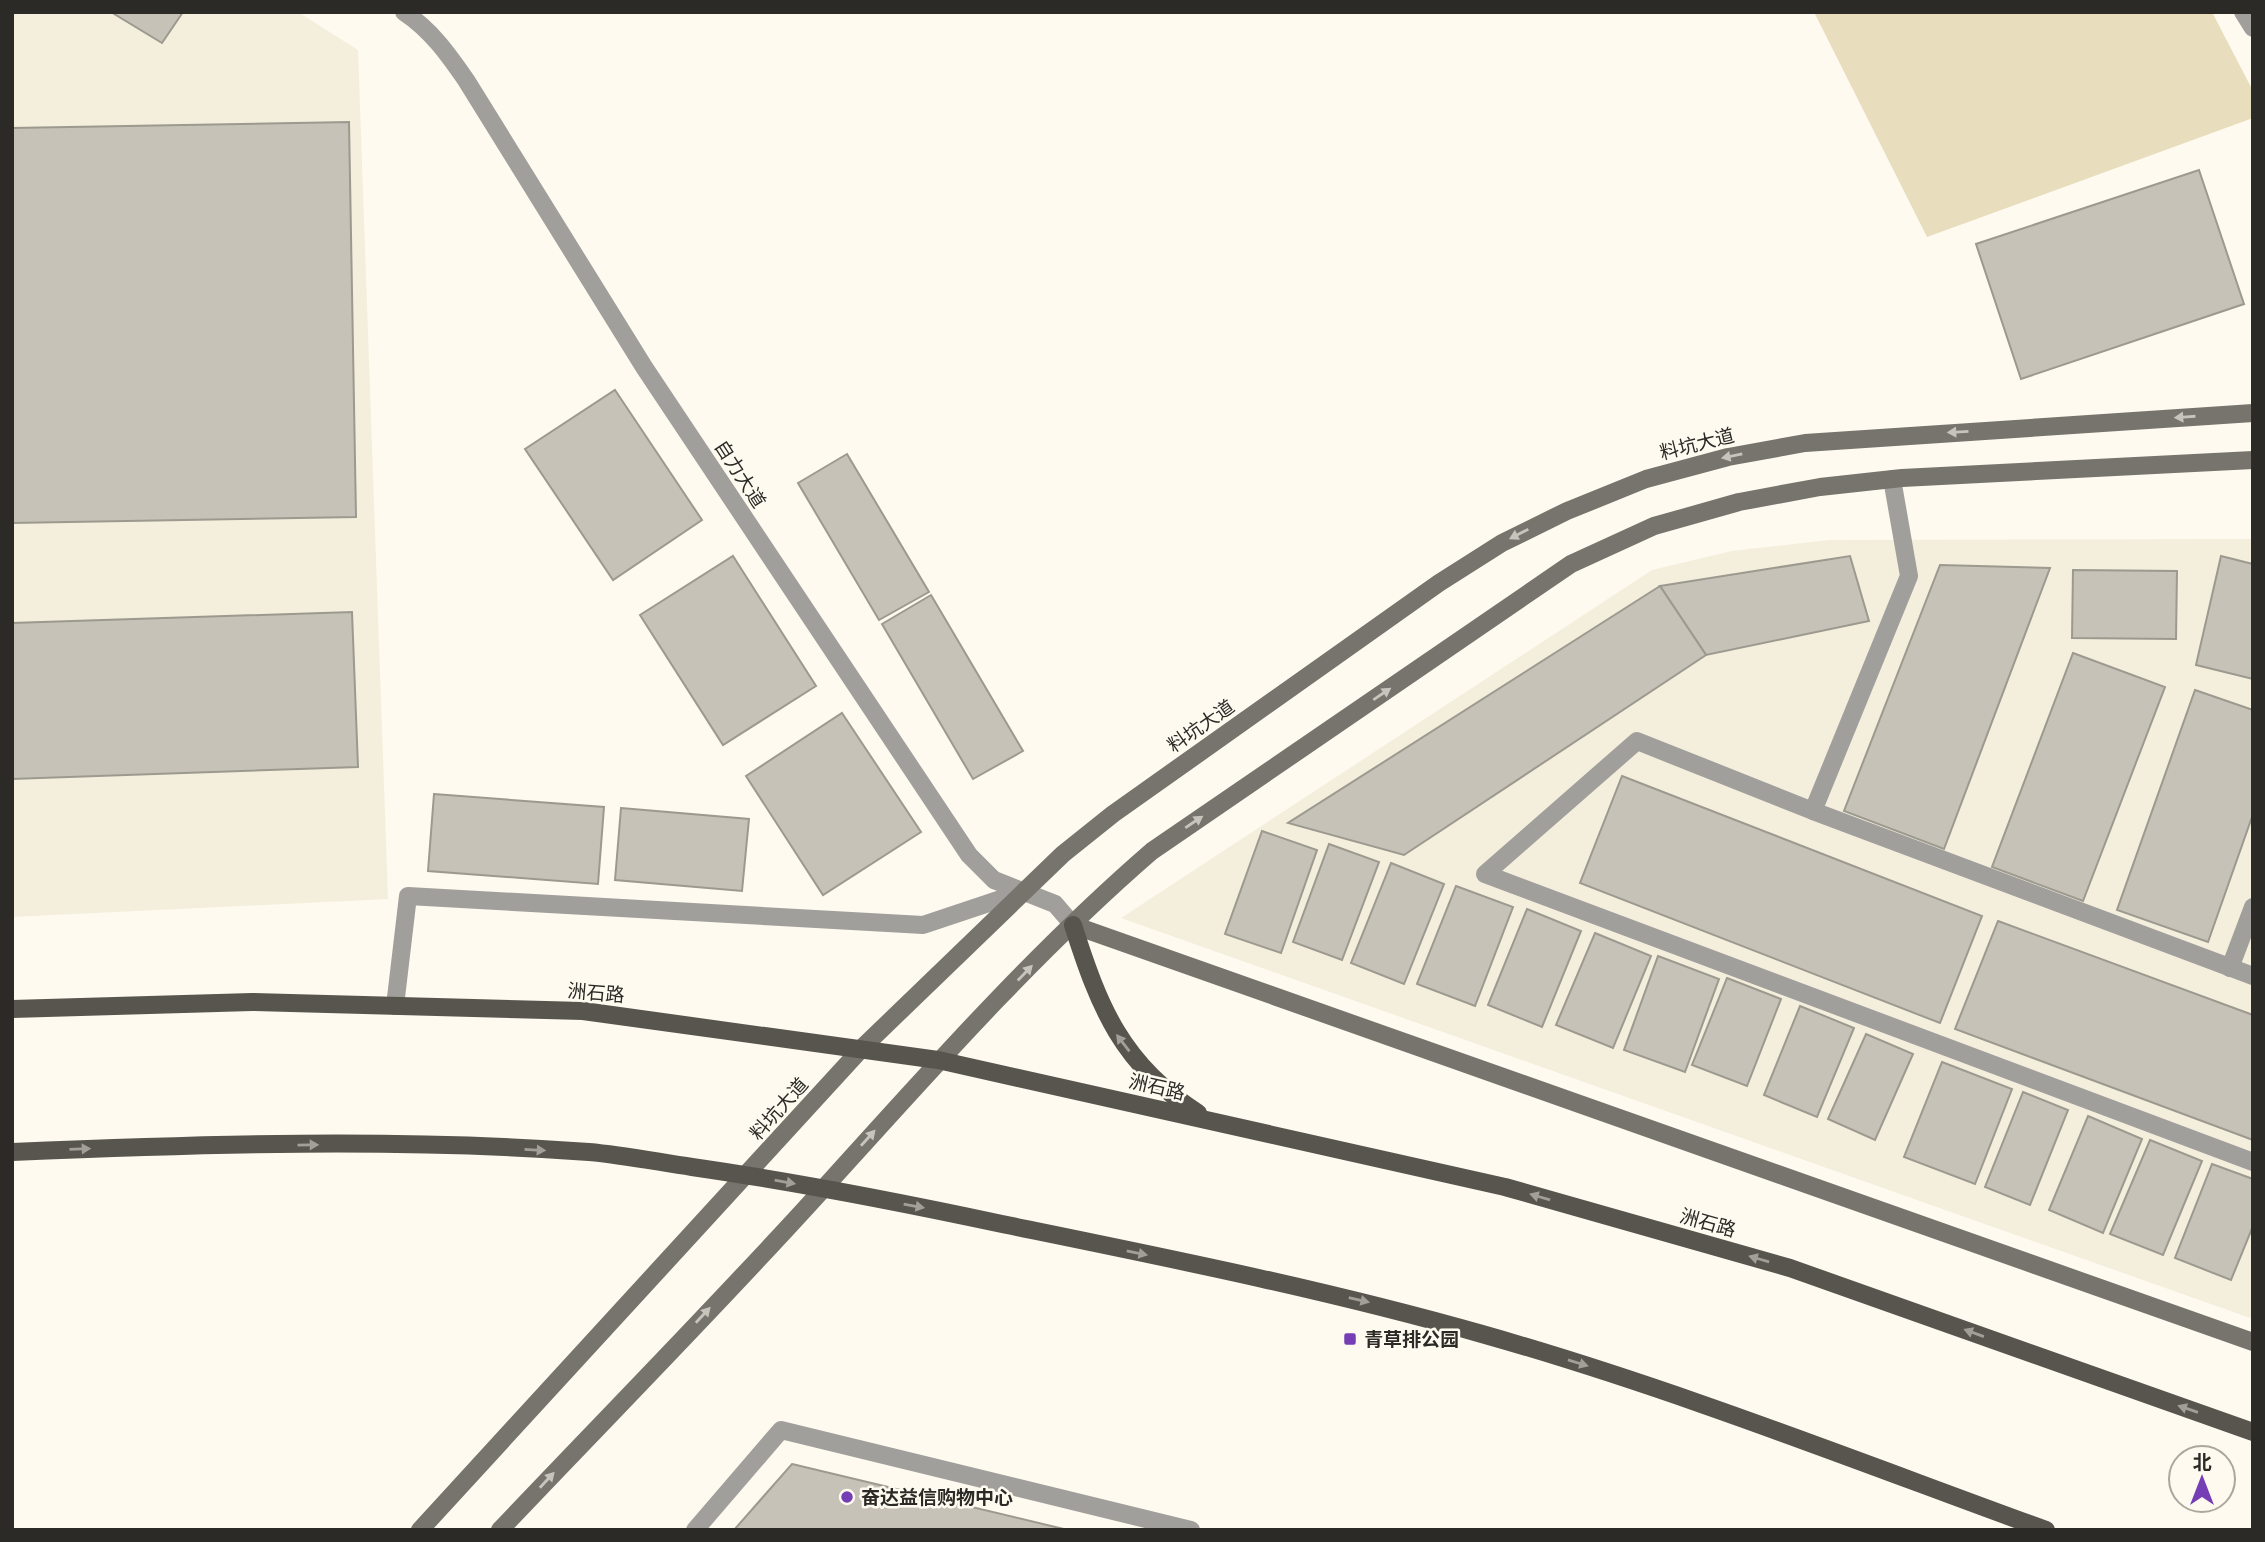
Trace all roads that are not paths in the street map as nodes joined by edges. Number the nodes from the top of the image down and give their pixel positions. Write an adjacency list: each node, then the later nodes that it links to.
1 (404, 12): 8 (street, 自力大道)
2 (2243, 12): 3 (street)
3 (2253, 28)
4 (2253, 413): 8 (street, 料坑大道, one-way to 8)
5 (2253, 460): 6 (street)
6 (1892, 479): 7 (street); 10 (street, one-way to 6)
7 (1813, 811): 11 (street); 19 (street)
8 (1025, 891): 10 (street, 自力大道); 13 (street); 15 (street, 料坑大道)
9 (2253, 906): 11 (street)
10 (1073, 925): 16 (street, one-way to 10); 17 (main road, one-way to 10); 22 (street)
11 (2230, 968): 12 (street)
12 (2253, 976)
13 (395, 1006): 14 (main road, 洲石路); 15 (main road, 洲石路)
14 (12, 1009)
15 (863, 1047): 16 (main road, 洲石路); 20 (street, 料坑大道)
16 (937, 1059): 17 (main road, 洲石路); 21 (street, one-way to 16)
17 (1210, 1120): 23 (main road, 洲石路, one-way to 17)
18 (12, 1152): 20 (main road, one-way to 20)
19 (2253, 1162)
20 (748, 1175): 21 (main road, one-way to 21); 24 (street, 料坑大道)
21 (823, 1189): 25 (street, one-way to 21); 28 (main road, one-way to 28)
22 (2253, 1342)
23 (2253, 1432)
24 (420, 1530)
25 (500, 1530)
26 (695, 1530): 27 (street)
27 (1191, 1530)
28 (2046, 1530)

